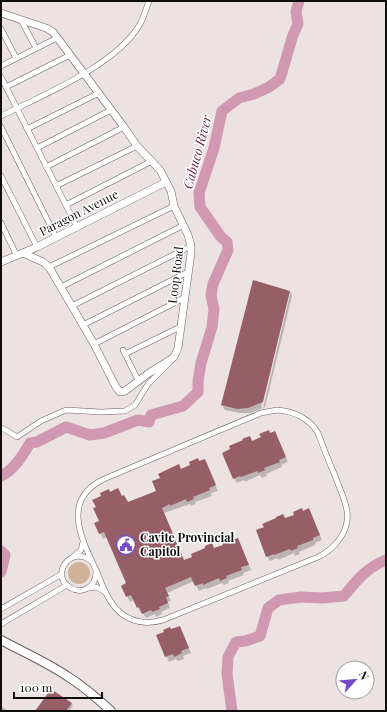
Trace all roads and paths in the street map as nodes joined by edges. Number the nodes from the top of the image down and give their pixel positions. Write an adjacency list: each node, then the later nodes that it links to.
1 (149, 1): 10 (street)
2 (1, 13): 3 (street, Loop Road)
3 (21, 20): 5 (street, Loop Road); 6 (street)
4 (1, 29): 8 (street)
5 (57, 38): 6 (street); 7 (street, Loop Road)
6 (36, 48): 8 (street)
7 (70, 55): 10 (street, Loop Road); 12 (street)
8 (16, 58): 9 (street)
9 (1, 66)
10 (85, 74): 13 (street, Loop Road); 14 (street)
11 (1, 77): 12 (street)
12 (6, 87): 14 (street)
13 (98, 93): 15 (street, Loop Road); 19 (street)
14 (17, 108): 16 (street); 19 (street)
15 (112, 110): 18 (street, Loop Road); 21 (street)
16 (1, 116)
17 (1, 127): 32 (street)
18 (124, 127): 20 (street, Loop Road); 23 (street)
19 (27, 128): 21 (street)
20 (136, 146): 22 (street, Loop Road); 26 (street)
21 (36, 148): 23 (street)
22 (152, 162): 25 (street, Loop Road); 27 (street)
23 (46, 167): 26 (street)
24 (1, 176): 34 (street)
25 (166, 182): 28 (street, Loop Road); 31 (street, Paragon Avenue)
26 (56, 186): 27 (street)
27 (66, 205): 31 (street)
28 (174, 206): 30 (street, Loop Road); 37 (street)
29 (1, 223): 35 (street)
30 (184, 225): 33 (street, Loop Road); 39 (street)
31 (77, 227): 32 (street, Paragon Avenue)
32 (56, 237): 34 (street, Paragon Avenue)
33 (191, 246): 38 (street, Loop Road); 41 (street)
34 (37, 247): 35 (street, Paragon Avenue)
35 (20, 254): 36 (street, Paragon Avenue); 37 (street)
36 (1, 262)
37 (49, 267): 39 (street)
38 (188, 272): 40 (street, Loop Road); 42 (street)
39 (61, 287): 41 (street)
40 (184, 298): 43 (street, Loop Road); 44 (street)
41 (72, 306): 42 (street)
42 (83, 325): 44 (street)
43 (180, 327): 45 (street, Loop Road); 46 (street)
44 (94, 344): 46 (street)
45 (174, 357): 46 (street); 47 (street)
46 (138, 380)
47 (1, 428)
48 (83, 542): 49 (street); 50 (street); 54 (street)
49 (73, 557): 50 (street); 51 (street)
50 (94, 566): 53 (street); 54 (street)
51 (62, 574): 52 (street); 55 (street)
52 (67, 585): 53 (street); 56 (street)
53 (87, 588): 54 (street)
54 (107, 595)
55 (1, 609)
56 (1, 624)
57 (1, 640): 58 (main road)
58 (111, 711)

